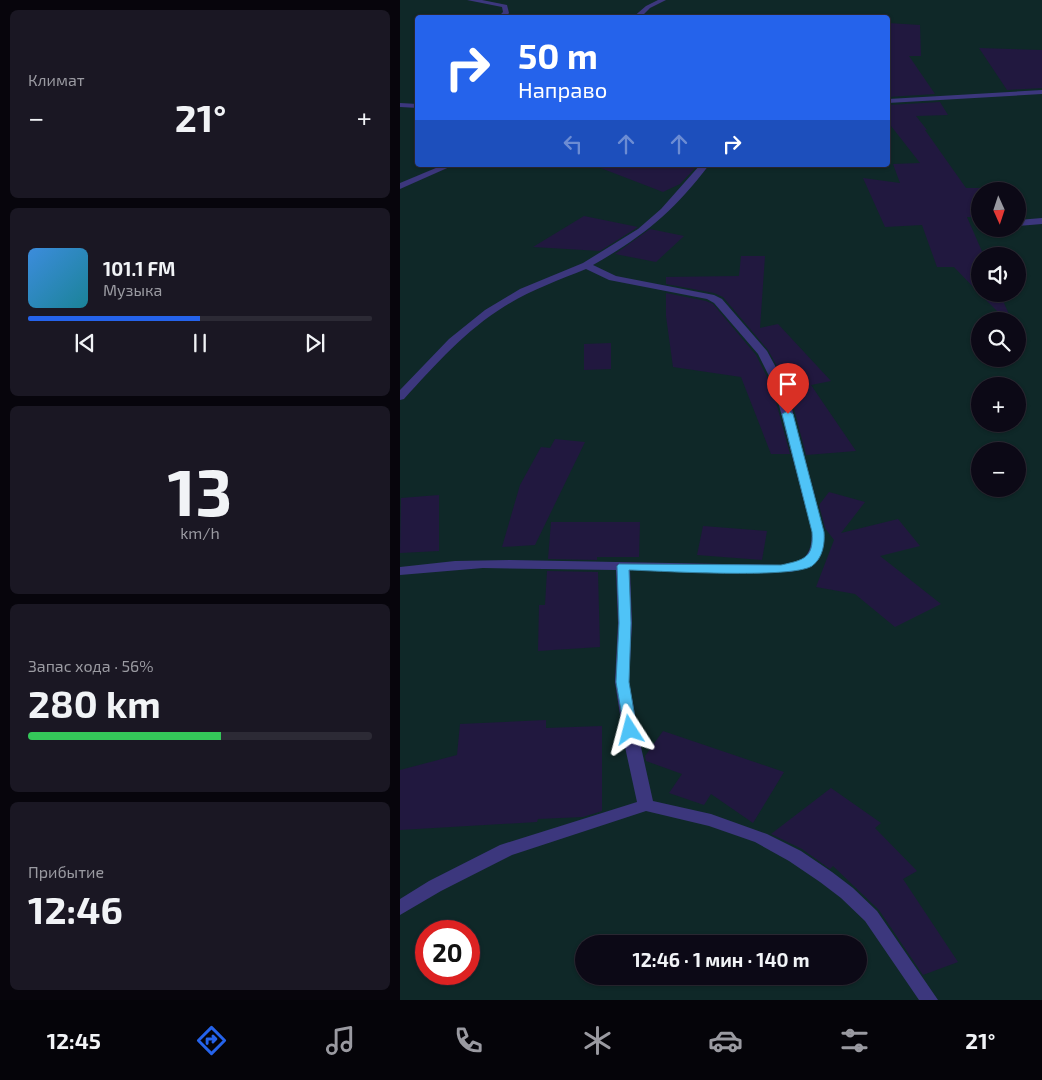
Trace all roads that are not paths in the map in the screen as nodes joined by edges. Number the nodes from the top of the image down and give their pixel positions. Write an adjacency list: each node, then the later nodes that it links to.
1 (470, 0): 3 (street)
2 (663, 0): 4 (street)
3 (504, 15)
4 (639, 15)
5 (1042, 92): 6 (street)
6 (890, 101)
7 (400, 105): 8 (street)
8 (415, 106)
9 (445, 167): 11 (street)
10 (703, 167): 14 (street)
11 (400, 186)
12 (1042, 221): 13 (street)
13 (1026, 222)
14 (586, 265): 15 (street); 16 (street)
15 (400, 397)
16 (623, 566): 17 (street); 18 (street)
17 (400, 571)
18 (646, 805): 19 (street); 20 (street)
19 (400, 908)
20 (929, 1000)

